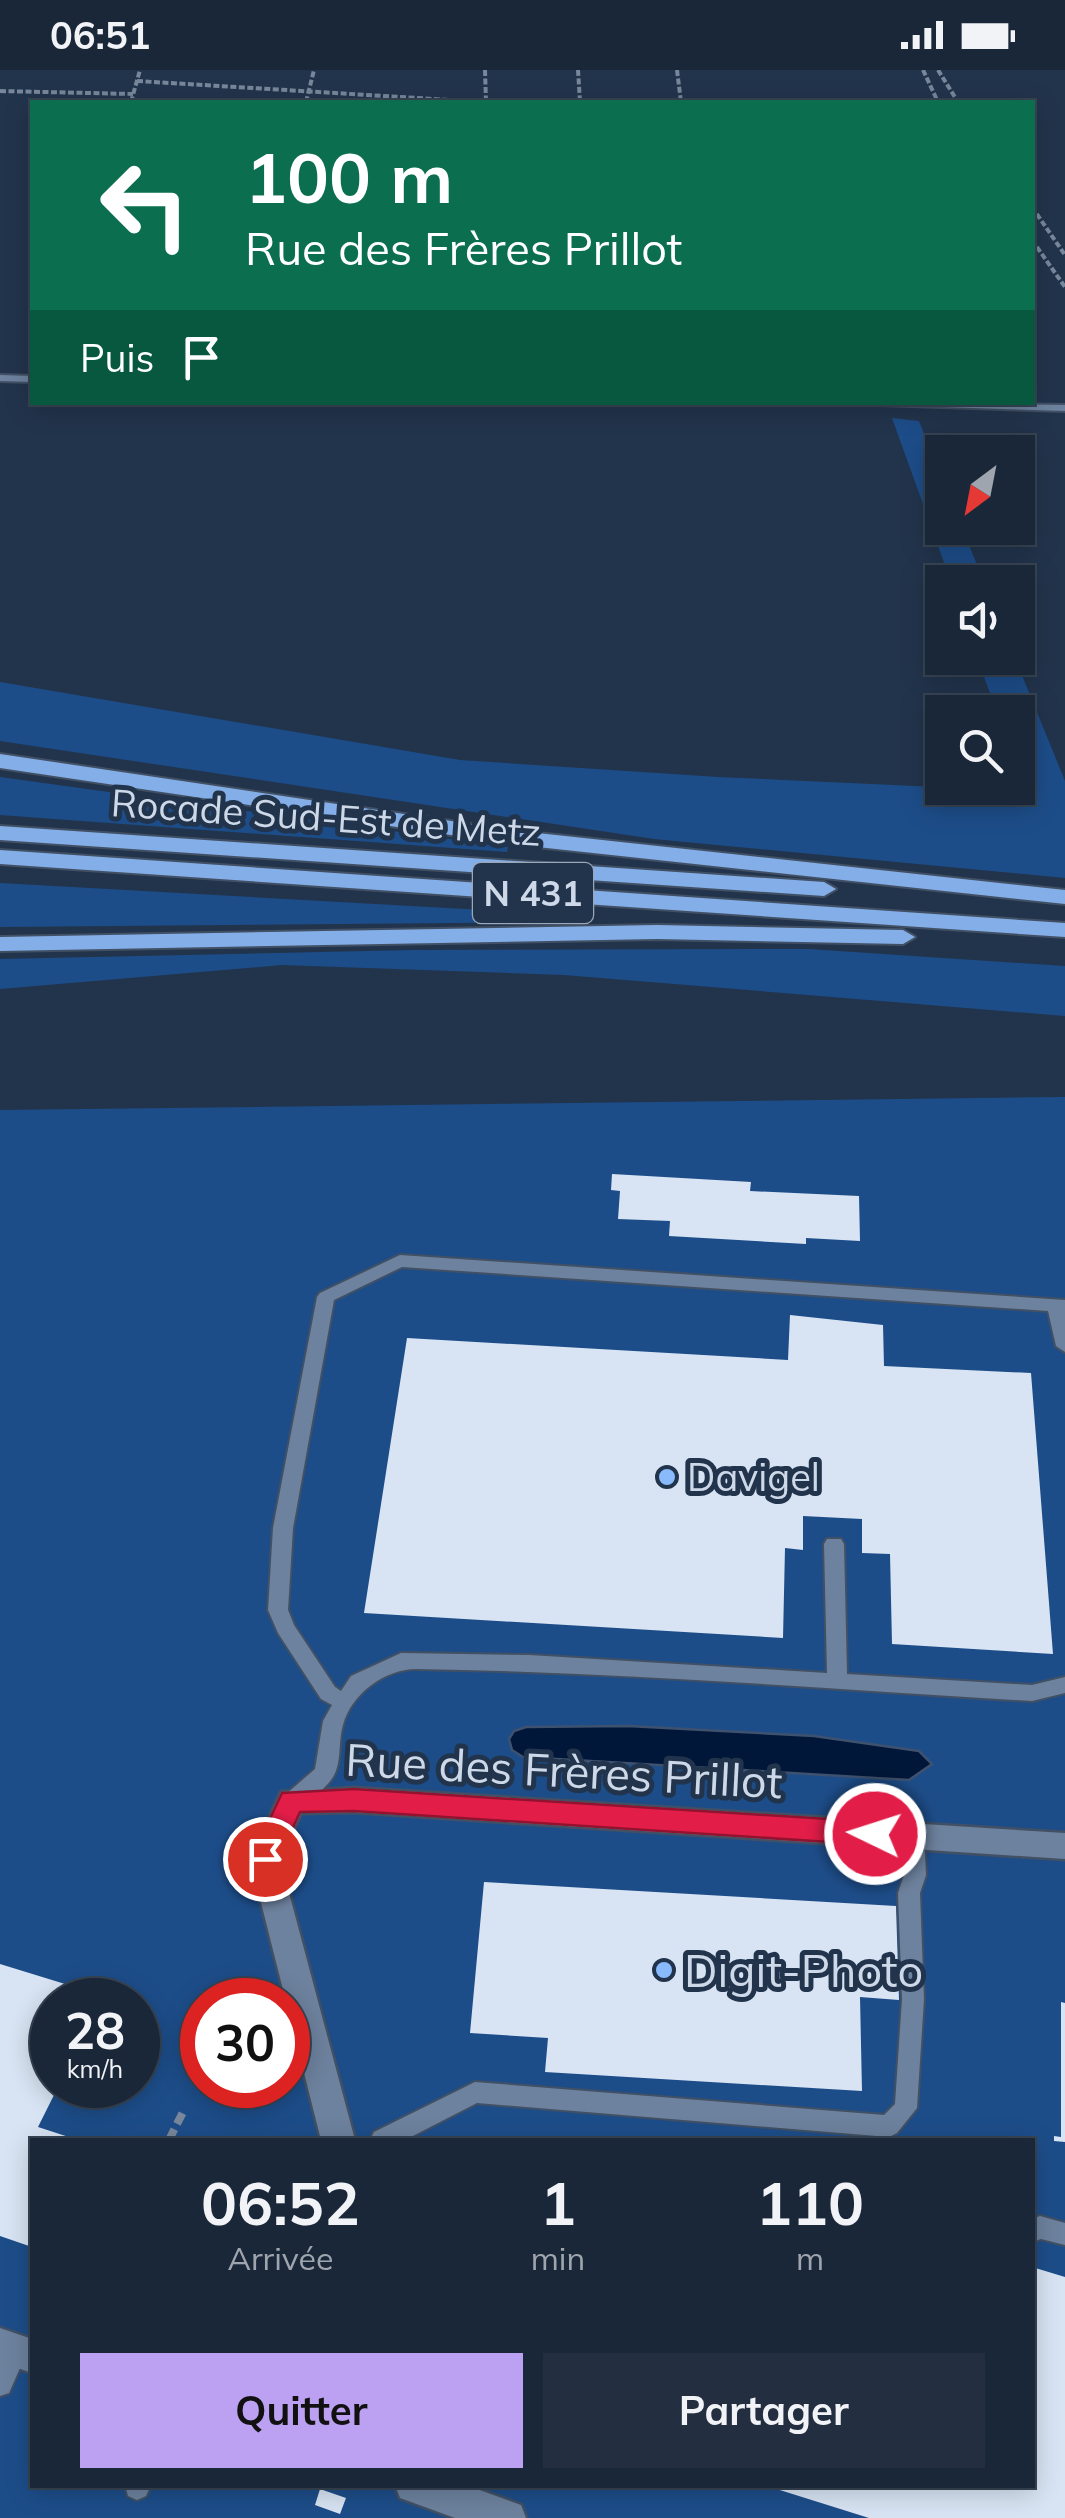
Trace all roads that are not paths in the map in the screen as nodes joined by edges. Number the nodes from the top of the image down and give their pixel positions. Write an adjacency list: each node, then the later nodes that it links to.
1 (0, 378): 2 (lane)
2 (30, 379)
3 (974, 405): 4 (lane)
4 (1065, 408)
5 (0, 761): 8 (highway)
6 (0, 833): 9 (highway, Rocade Sud-Est de Metz / N 431)
7 (0, 857): 10 (highway, Rocade Sud-Est de Metz / N 431)
8 (1065, 897)
9 (1065, 905)
10 (1065, 930)
11 (1065, 940): 12 (highway)
12 (0, 944)
13 (1060, 1305): 14 (lane); 18 (lane)
14 (1065, 1346)
15 (834, 1544): 16 (lane)
16 (836, 1681): 17 (lane); 18 (lane)
17 (1065, 1685)
18 (344, 1702): 19 (lane)
19 (292, 1801): 20 (street, Rue des Frères Prillot); 22 (street, Rue des Frères Prillot)
20 (913, 1836): 21 (street, Rue des Frères Prillot); 25 (lane)
21 (1065, 1846)
22 (288, 1978)
23 (310, 2059): 24 (street, Rue des Frères Prillot)
24 (337, 2138)
25 (386, 2138)
26 (1035, 2230): 27 (lane)
27 (1065, 2234)
28 (16, 2350): 29 (lane)
29 (0, 2384)
30 (422, 2488): 31 (street)
31 (508, 2518)

